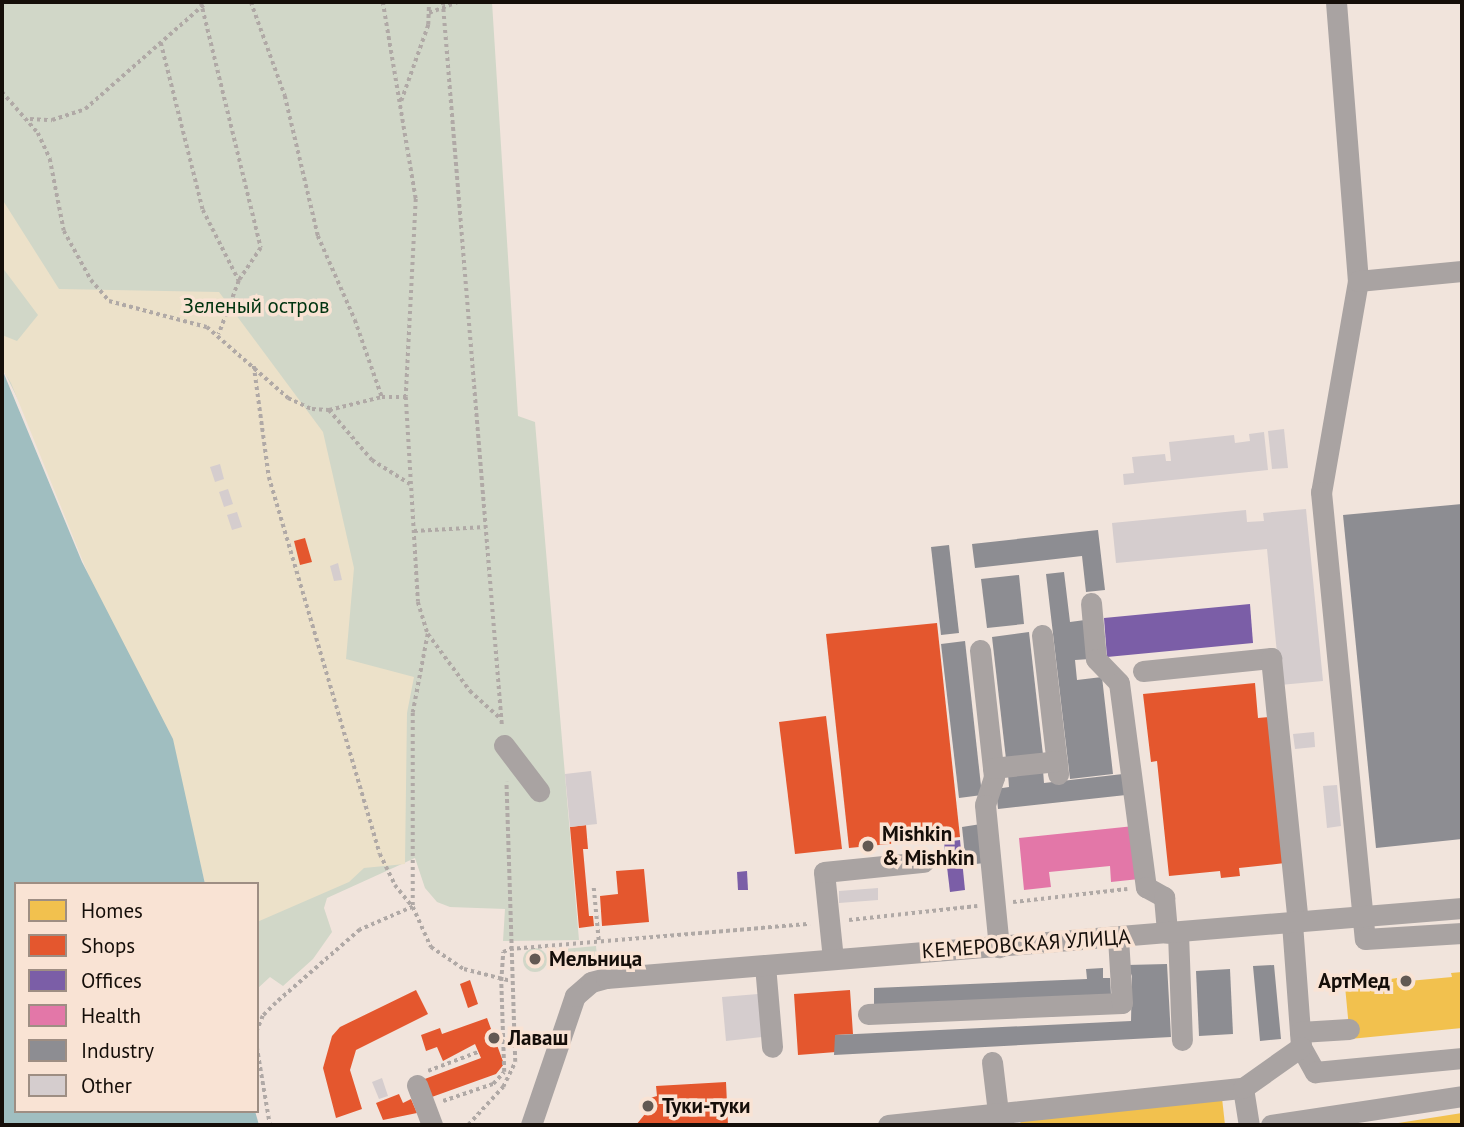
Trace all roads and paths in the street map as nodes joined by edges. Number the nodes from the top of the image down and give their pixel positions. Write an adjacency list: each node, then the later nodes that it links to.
1 (207, 2): 8 (path)
2 (251, 2): 20 (path)
3 (383, 2): 13 (path)
4 (429, 2): 10 (path)
5 (443, 2): 9 (path)
6 (458, 2): 9 (path)
7 (1336, 2): 17 (street)
8 (202, 4): 11 (path); 16 (path)
9 (443, 11): 10 (path); 24 (path)
10 (429, 13): 13 (path)
11 (161, 43): 14 (path); 16 (path)
12 (2, 92): 14 (path)
13 (401, 103): 21 (path)
14 (30, 119): 18 (path)
15 (1462, 271): 17 (street)
16 (239, 281): 18 (path)
17 (1358, 281): 41 (street)
18 (219, 334): 19 (path)
19 (254, 366): 22 (path); 39 (path)
20 (382, 397): 21 (path); 22 (path)
21 (406, 397): 23 (path)
22 (329, 410): 23 (path)
23 (410, 484): 25 (path)
24 (485, 527): 25 (path); 31 (path)
25 (413, 531): 27 (path)
26 (1091, 603): 36 (street)
27 (428, 634): 31 (path); 39 (path)
28 (1042, 635): 33 (street)
29 (980, 650): 33 (street)
30 (1143, 671): 43 (street)
31 (501, 720): 32 (path)
32 (505, 745): 34 (street); 49 (path)
33 (993, 768): 38 (street)
34 (539, 791)
35 (923, 862): 42 (street)
36 (1146, 887): 38 (path); 44 (street)
37 (594, 888): 47 (path)
38 (995, 904): 42 (path); 48 (street)
39 (413, 907): 52 (path); 55 (path)
40 (1462, 908): 41 (street, КЕМЕРОВСКАЯ УЛИЦА)
41 (1363, 917): 43 (street, КЕМЕРОВСКАЯ УЛИЦА); 45 (street)
42 (829, 922): 47 (path); 50 (street)
43 (1295, 923): 44 (street, КЕМЕРОВСКАЯ УЛИЦА); 57 (street)
44 (1172, 933): 46 (street, КЕМЕРОВСКАЯ УЛИЦА); 58 (street)
45 (1462, 933)
46 (1118, 937): 48 (street, КЕМЕРОВСКАЯ УЛИЦА); 54 (street)
47 (599, 941): 49 (path)
48 (999, 947): 50 (street, КЕМЕРОВСКАЯ УЛИЦА)
49 (510, 948): 52 (path); 53 (path)
50 (833, 959): 51 (street, КЕМЕРОВСКАЯ УЛИЦА)
51 (765, 965): 61 (street); 76 (street, КЕМЕРОВСКАЯ УЛИЦА)
52 (501, 981): 53 (path); 59 (path)
53 (511, 981): 75 (path)
54 (868, 1014)
55 (259, 1026)
56 (1349, 1029): 57 (street)
57 (1301, 1039): 63 (street); 67 (street)
58 (1182, 1040)
59 (504, 1041): 60 (path); 69 (path)
60 (496, 1044)
61 (772, 1047)
62 (478, 1052): 66 (path)
63 (1462, 1058)
64 (259, 1059): 71 (path)
65 (992, 1062): 70 (street)
66 (422, 1078): 74 (street)
67 (1244, 1088): 70 (street); 78 (street)
68 (1462, 1096): 79 (street)
69 (440, 1102)
70 (998, 1112): 77 (street)
71 (270, 1125)
72 (325, 1125): 73 (path)
73 (342, 1125)
74 (432, 1125)
75 (468, 1125)
76 (531, 1125)
77 (888, 1125)
78 (1249, 1125)
79 (1271, 1125)

